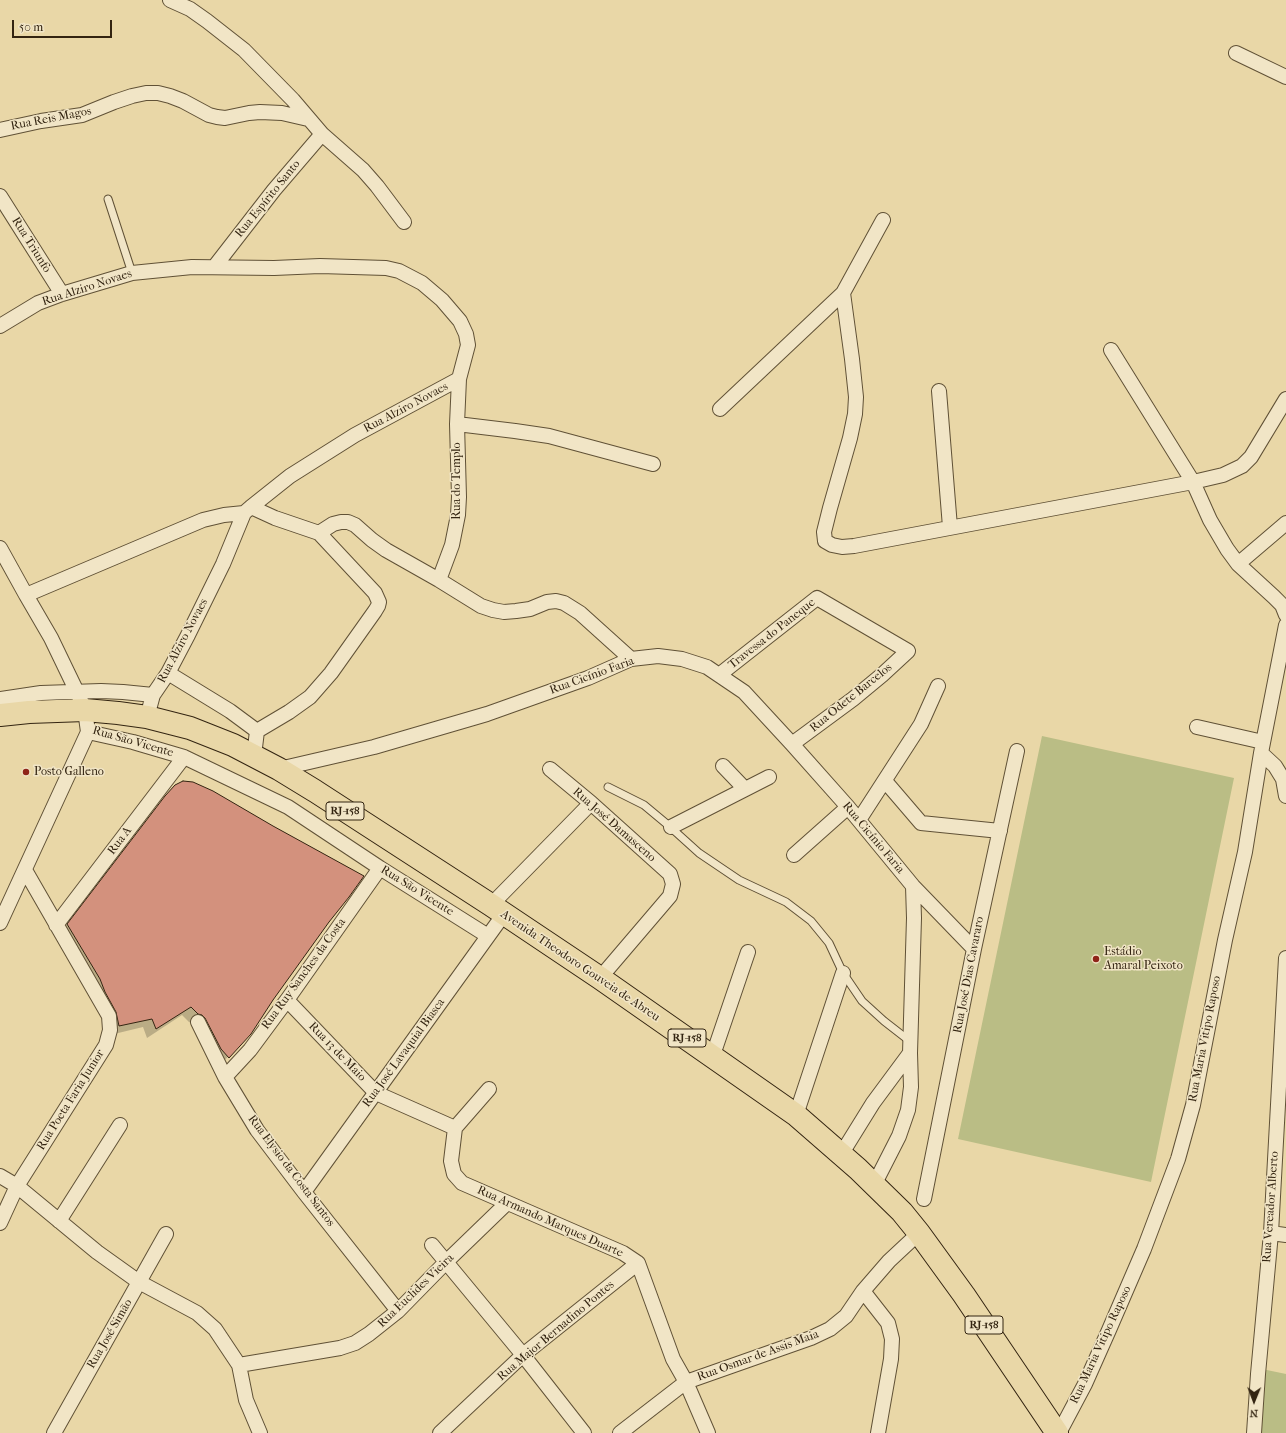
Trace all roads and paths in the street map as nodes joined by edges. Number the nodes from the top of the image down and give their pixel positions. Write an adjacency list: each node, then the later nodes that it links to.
1 (170, 0): 2 (street)
2 (185, 5): 5 (street)
3 (1236, 53): 4 (street)
4 (1286, 77)
5 (308, 119): 6 (street, Rua Reis Magos); 7 (street)
6 (0, 130)
7 (322, 134): 11 (street); 12 (street, Rua Espírito Santo)
8 (0, 196): 15 (street, Rua Triunfo)
9 (108, 199): 13 (lane)
10 (882, 220): 14 (street)
11 (404, 222)
12 (215, 266): 13 (street, Rua Alziro Novaes); 18 (street, Rua Alziro Novaes)
13 (132, 273): 15 (street, Rua Alziro Novaes)
14 (843, 293): 21 (street); 28 (street)
15 (62, 294): 16 (street, Rua Alziro Novaes)
16 (0, 326)
17 (1111, 350): 25 (street)
18 (459, 379): 23 (street, Rua do Templo); 26 (street, Rua Alziro Novaes)
19 (939, 391): 28 (street)
20 (1286, 399): 22 (street)
21 (720, 409)
22 (1282, 415): 25 (street)
23 (457, 424): 24 (street); 32 (street, Rua do Templo)
24 (653, 464)
25 (1194, 482): 28 (street); 31 (street)
26 (248, 510): 29 (street); 33 (street); 39 (street, Rua Alziro Novaes)
27 (1286, 523): 31 (street)
28 (950, 527)
29 (318, 533): 32 (street); 48 (street)
30 (0, 548): 33 (street, Rua São Vicente)
31 (1238, 564): 34 (street)
32 (439, 580): 38 (street)
33 (26, 595): 44 (street, Rua São Vicente)
34 (1286, 615)
35 (1286, 625): 37 (street, Rua Maria Vitipo Raposo)
36 (908, 650): 40 (street, Travessa do Paneque); 50 (street, Rua Odete Barcelos)
37 (1283, 654): 51 (street, Rua Maria Vitipo Raposo)
38 (631, 659): 40 (street, Rua Cicínio Faria); 56 (street, Rua Cicínio Faria)
39 (168, 673): 42 (street, Rua Alziro Novaes); 48 (street)
40 (719, 675): 50 (street, Rua Cicínio Faria)
41 (938, 686): 59 (street)
42 (152, 695): 44 (street, Avenida Theodoro Gouveia de Abreu); 46 (street, Rua Alziro Novaes)
43 (0, 699): 44 (street, Avenida Theodoro Gouveia de Abreu)
44 (81, 701): 45 (main road, Avenida Theodoro Gouveia de Abreu / RJ-158); 46 (main road, Avenida Theodoro Gouveia de Abreu / RJ-158); 49 (street, Rua São Vicente)
45 (0, 715)
46 (147, 717): 53 (main road, Avenida Theodoro Gouveia de Abreu / RJ-158)
47 (1197, 727): 51 (street)
48 (257, 731): 53 (street)
49 (88, 732): 54 (street, Rua São Vicente); 70 (street)
50 (792, 744): 64 (street, Rua Cicínio Faria)
51 (1262, 748): 62 (street); 120 (street, Rua Maria Vitipo Raposo)
52 (1017, 751): 67 (street, Rua José Dias Cavararo)
53 (254, 756): 56 (main road, Avenida Theodoro Gouveia de Abreu / RJ-158)
54 (184, 757): 69 (street, Rua São Vicente); 74 (street, Rua A)
55 (724, 766): 61 (street)
56 (279, 769): 72 (main road, Avenida Theodoro Gouveia de Abreu / RJ-158)
57 (550, 769): 63 (street, Rua José Damasceno)
58 (769, 777): 61 (street)
59 (885, 781): 65 (street); 67 (street)
60 (608, 786): 66 (lane)
61 (745, 789): 66 (street)
62 (1286, 796)
63 (591, 803): 72 (street, Rua José Lavaquial Biasca); 80 (street, Rua José Damasceno)
64 (848, 807): 65 (street, Rua Cicínio Faria); 68 (street)
65 (859, 820): 71 (street, Rua Cicínio Faria)
66 (671, 827): 79 (lane)
67 (1000, 831): 76 (street, Rua José Dias Cavararo)
68 (794, 855)
69 (380, 868): 75 (street, Rua São Vicente); 81 (street, Rua Ruy Sanches da Costa)
70 (25, 870): 73 (street); 74 (street, Rua Poeta Faria Junior)
71 (913, 886): 76 (street, Rua Cicínio Faria); 83 (street)
72 (498, 910): 75 (street, Rua José Lavaquial Biasca); 80 (main road, Avenida Theodoro Gouveia de Abreu / RJ-158)
73 (0, 923)
74 (56, 925): 94 (street, Rua Poeta Faria Junior)
75 (488, 936): 87 (street, Rua José Lavaquial Biasca)
76 (974, 949): 96 (street, Rua José Dias Cavararo)
77 (748, 952): 84 (street)
78 (1286, 958): 101 (street, Rua Vereador Alberto)
79 (843, 972): 83 (lane); 88 (street)
80 (600, 978): 84 (main road, Avenida Theodoro Gouveia de Abreu / RJ-158)
81 (287, 1000): 85 (street, Rua Ruy Sanches da Costa); 87 (street, Rua 13 de Maio)
82 (198, 1022): 85 (street, Rua Elysio da Costa Santos)
83 (911, 1048): 91 (street); 93 (street)
84 (713, 1055): 88 (main road, Avenida Theodoro Gouveia de Abreu / RJ-158)
85 (225, 1077): 95 (street, Rua Elysio da Costa Santos)
86 (488, 1089): 90 (street)
87 (376, 1093): 90 (street, Rua 13 de Maio); 95 (street, Rua José Lavaquial Biasca)
88 (796, 1114): 91 (main road, Avenida Theodoro Gouveia de Abreu / RJ-158)
89 (120, 1125): 98 (street)
90 (455, 1128): 97 (street, Rua Armando Marques Duarte)
91 (842, 1153): 93 (main road, Avenida Theodoro Gouveia de Abreu / RJ-158)
92 (0, 1176): 94 (street)
93 (874, 1185): 100 (main road, Avenida Theodoro Gouveia de Abreu / RJ-158)
94 (18, 1186): 98 (street); 99 (street, Rua Poeta Faria Junior)
95 (304, 1192): 109 (street, Rua Elysio da Costa Santos)
96 (924, 1200)
97 (507, 1203): 105 (street, Rua Euclides Vieira); 106 (street, Rua Armando Marques Duarte)
98 (58, 1221): 107 (street)
99 (0, 1223)
100 (919, 1233): 108 (street, Rua Osmar de Assis Maia); 120 (main road, Avenida Theodoro Gouveia de Abreu / RJ-158)
101 (1271, 1233): 103 (street); 121 (street, Rua Vereador Alberto)
102 (166, 1234): 107 (street, Rua José Simão)
103 (1286, 1235)
104 (432, 1245): 105 (street)
105 (447, 1261): 109 (street, Rua Euclides Vieira); 110 (street)
106 (638, 1263): 110 (street, Rua Major Bernadino Pontes); 112 (street, Rua Armando Marques Duarte)
107 (139, 1282): 111 (street); 113 (street, Rua José Simão)
108 (863, 1291): 112 (street, Rua Osmar de Assis Maia); 119 (street)
109 (398, 1311): 111 (street, Rua Euclides Vieira)
110 (523, 1355): 115 (street, Rua Major Bernadino Pontes); 116 (street)
111 (239, 1365): 114 (street)
112 (686, 1382): 117 (street, Rua Osmar de Assis Maia); 118 (street, Rua Armando Marques Duarte)
113 (54, 1433)
114 (260, 1433)
115 (440, 1433)
116 (584, 1433)
117 (620, 1433)
118 (708, 1433)
119 (878, 1433)
120 (1058, 1433)
121 (1254, 1433)

